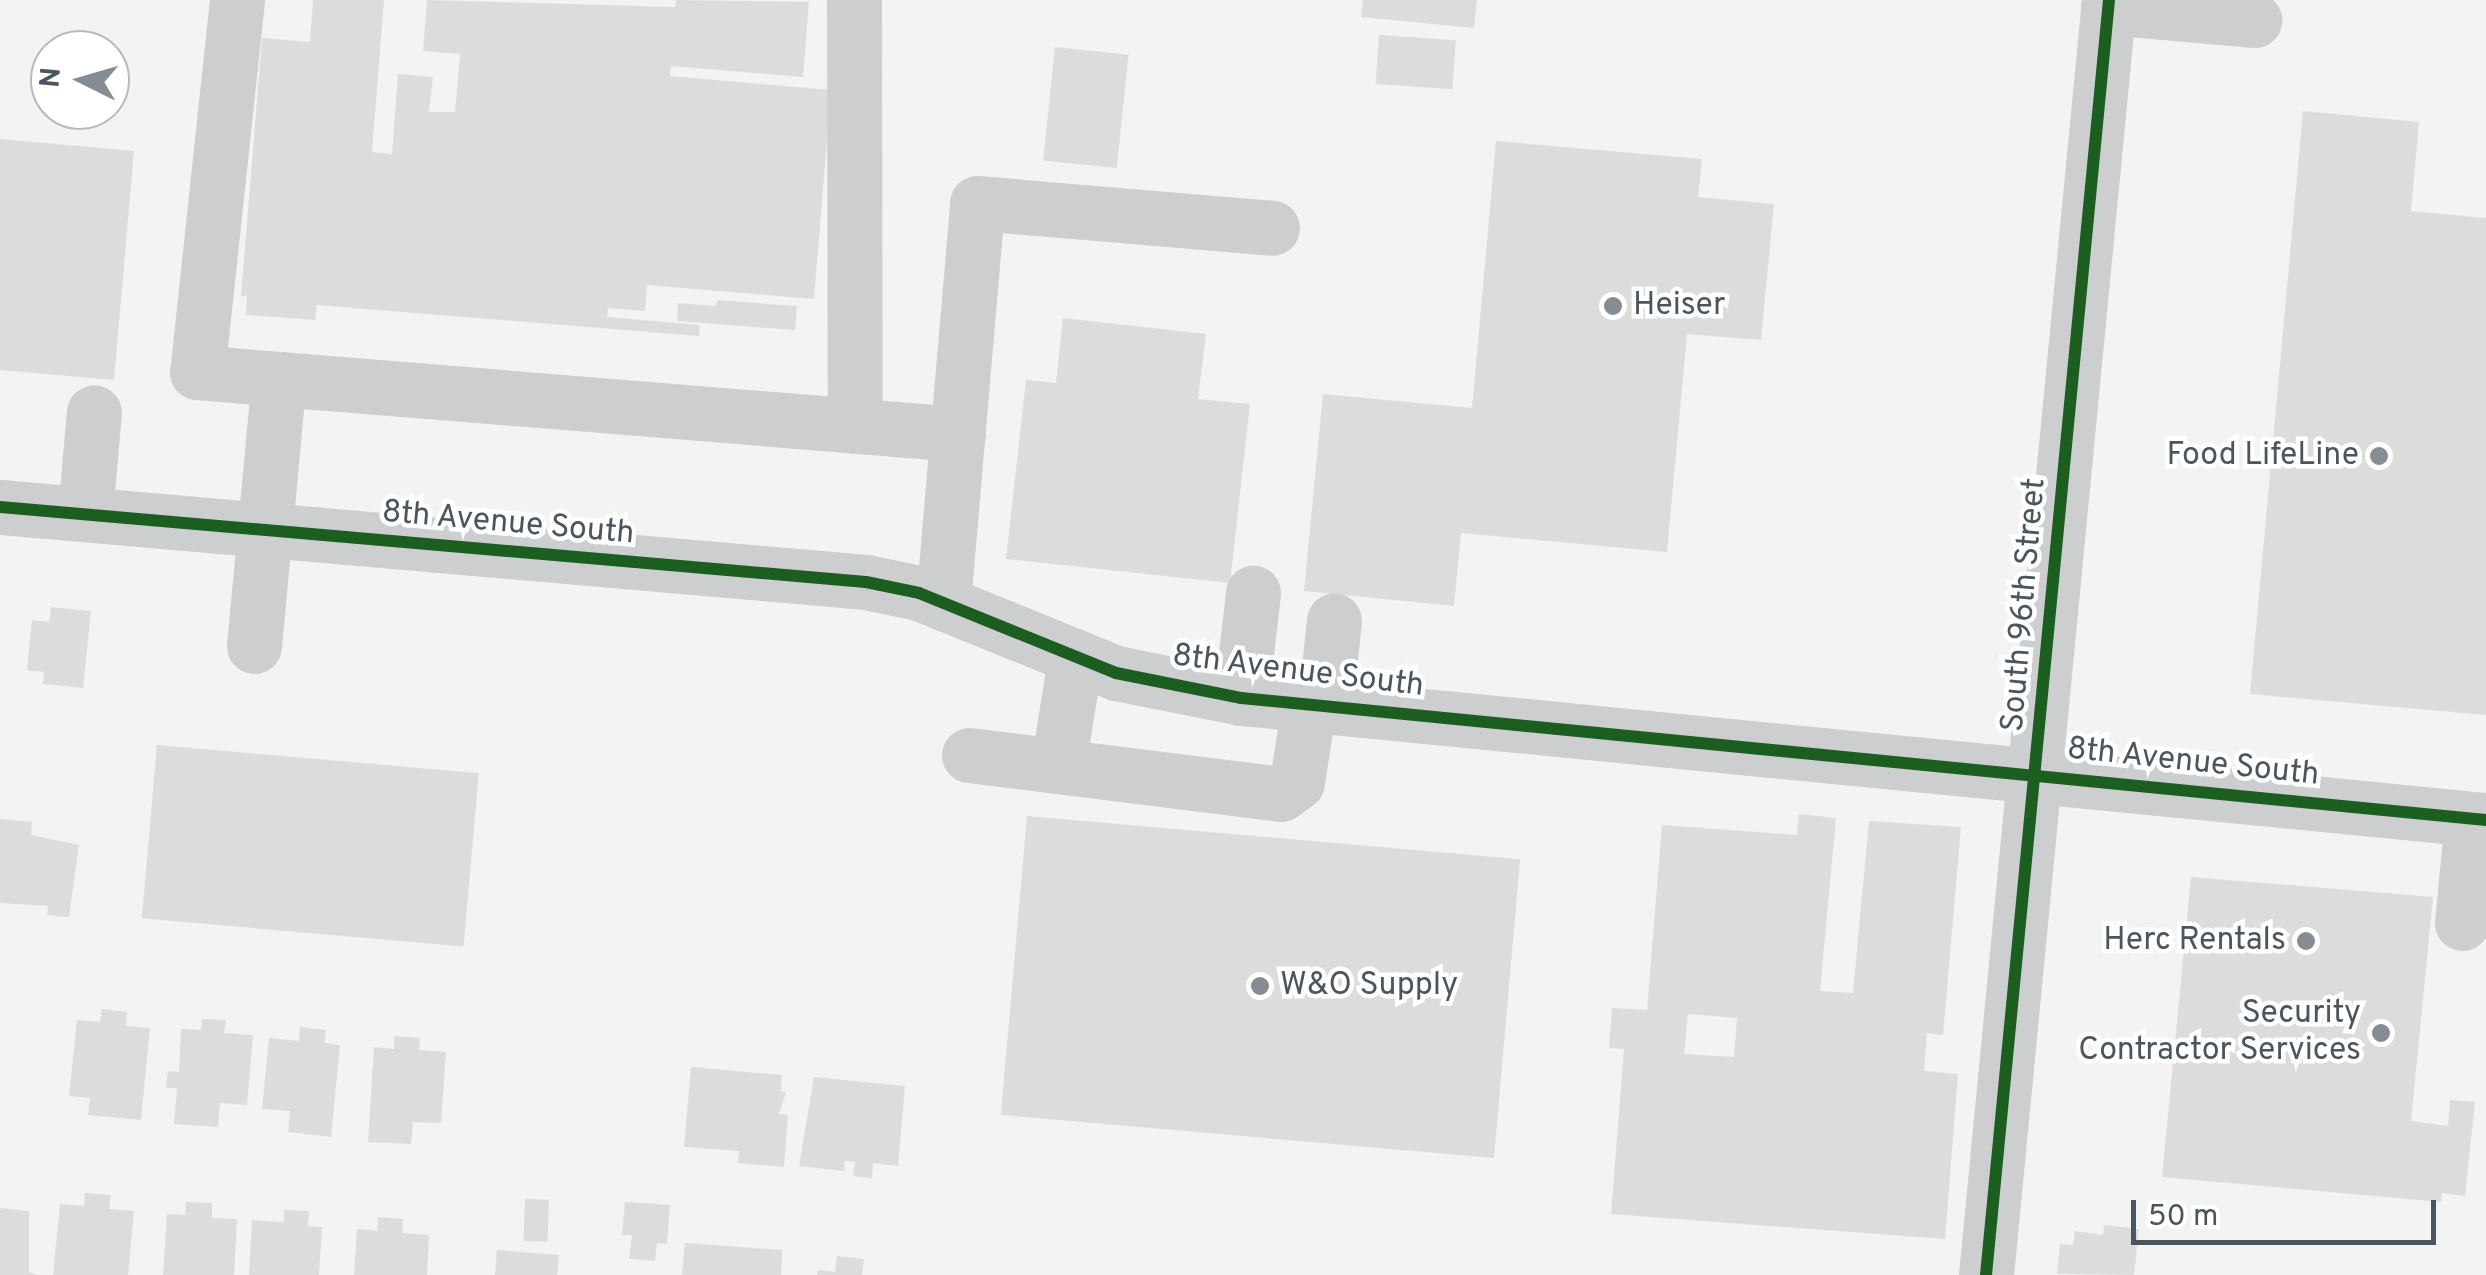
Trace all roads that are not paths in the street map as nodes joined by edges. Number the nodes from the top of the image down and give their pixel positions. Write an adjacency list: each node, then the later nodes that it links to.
1 (237, 0): 6 (street)
2 (854, 0): 8 (street)
3 (2108, 3): 4 (street); 22 (street, South 96th Street)
4 (2254, 20)
5 (1272, 228): 9 (street)
6 (279, 379): 8 (street); 12 (street)
7 (94, 412): 11 (street)
8 (855, 426): 9 (street)
9 (958, 434): 14 (street)
10 (0, 508): 11 (street, 8th Avenue South)
11 (85, 514): 12 (street, 8th Avenue South)
12 (266, 530): 14 (street, 8th Avenue South); 16 (street)
13 (1253, 593): 18 (street)
14 (943, 604): 17 (street, 8th Avenue South)
15 (1334, 620): 19 (street)
16 (254, 646)
17 (1075, 659): 18 (street, 8th Avenue South); 21 (street)
18 (1241, 698): 19 (street, 8th Avenue South)
19 (1317, 705): 21 (street); 22 (street, 8th Avenue South)
20 (968, 755): 21 (street)
21 (1058, 766)
22 (2036, 776): 23 (street, 8th Avenue South); 25 (street, South 96th Street)
23 (2479, 819): 24 (street)
24 (2462, 923)
25 (1986, 1275)

